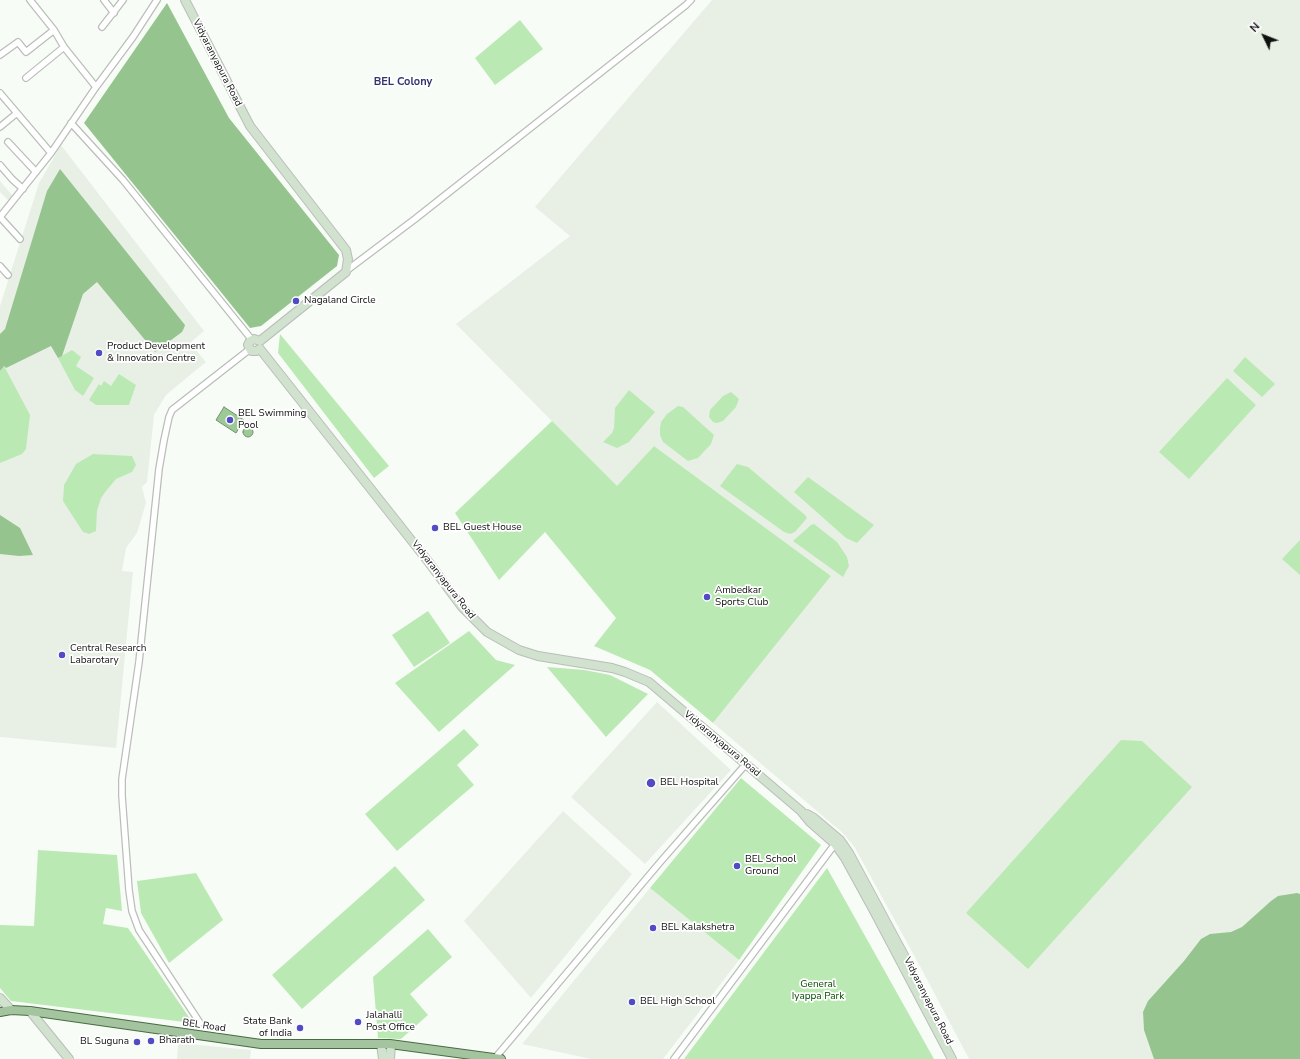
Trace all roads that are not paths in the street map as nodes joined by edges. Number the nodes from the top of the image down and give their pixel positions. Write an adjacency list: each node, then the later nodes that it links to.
1 (104, 0): 7 (street)
2 (123, 0): 7 (street)
3 (157, 0): 13 (street)
4 (185, 0): 26 (main road, Vidyaranyapura Road)
5 (691, 0): 26 (street)
6 (33, 1): 9 (street)
7 (114, 13): 8 (street)
8 (102, 27)
9 (54, 30): 10 (street); 11 (street)
10 (64, 47): 12 (street); 13 (street)
11 (0, 55)
12 (26, 78)
13 (96, 87): 16 (street)
14 (0, 93): 15 (street)
15 (17, 113): 17 (street); 19 (street)
16 (71, 122): 19 (street); 28 (street)
17 (0, 127)
18 (8, 142): 21 (street)
19 (52, 152): 21 (street)
20 (0, 165): 22 (street)
21 (36, 172): 22 (street)
22 (23, 189): 23 (street)
23 (0, 217): 24 (street)
24 (20, 239)
25 (0, 266): 27 (street)
26 (346, 272): 28 (main road)
27 (8, 275)
28 (257, 343): 29 (main road); 30 (main road, Vidyaranyapura Road)
29 (250, 349): 36 (street)
30 (746, 764): 31 (main road, Vidyaranyapura Road); 42 (street)
31 (838, 842): 43 (street); 44 (main road, Vidyaranyapura Road); 45 (main road, Vidyaranyapura Road)
32 (0, 998): 33 (main road)
33 (10, 1010): 34 (main road, BEL Road); 35 (main road, BEL Road)
34 (0, 1012)
35 (30, 1012): 37 (main road, BEL Road); 39 (main road)
36 (200, 1023)
37 (381, 1044): 38 (main road, BEL Road); 40 (main road)
38 (391, 1045): 41 (main road); 42 (main road, BEL Road)
39 (69, 1059)
40 (383, 1059)
41 (390, 1059)
42 (498, 1059)
43 (674, 1059)
44 (952, 1059)
45 (958, 1059)

